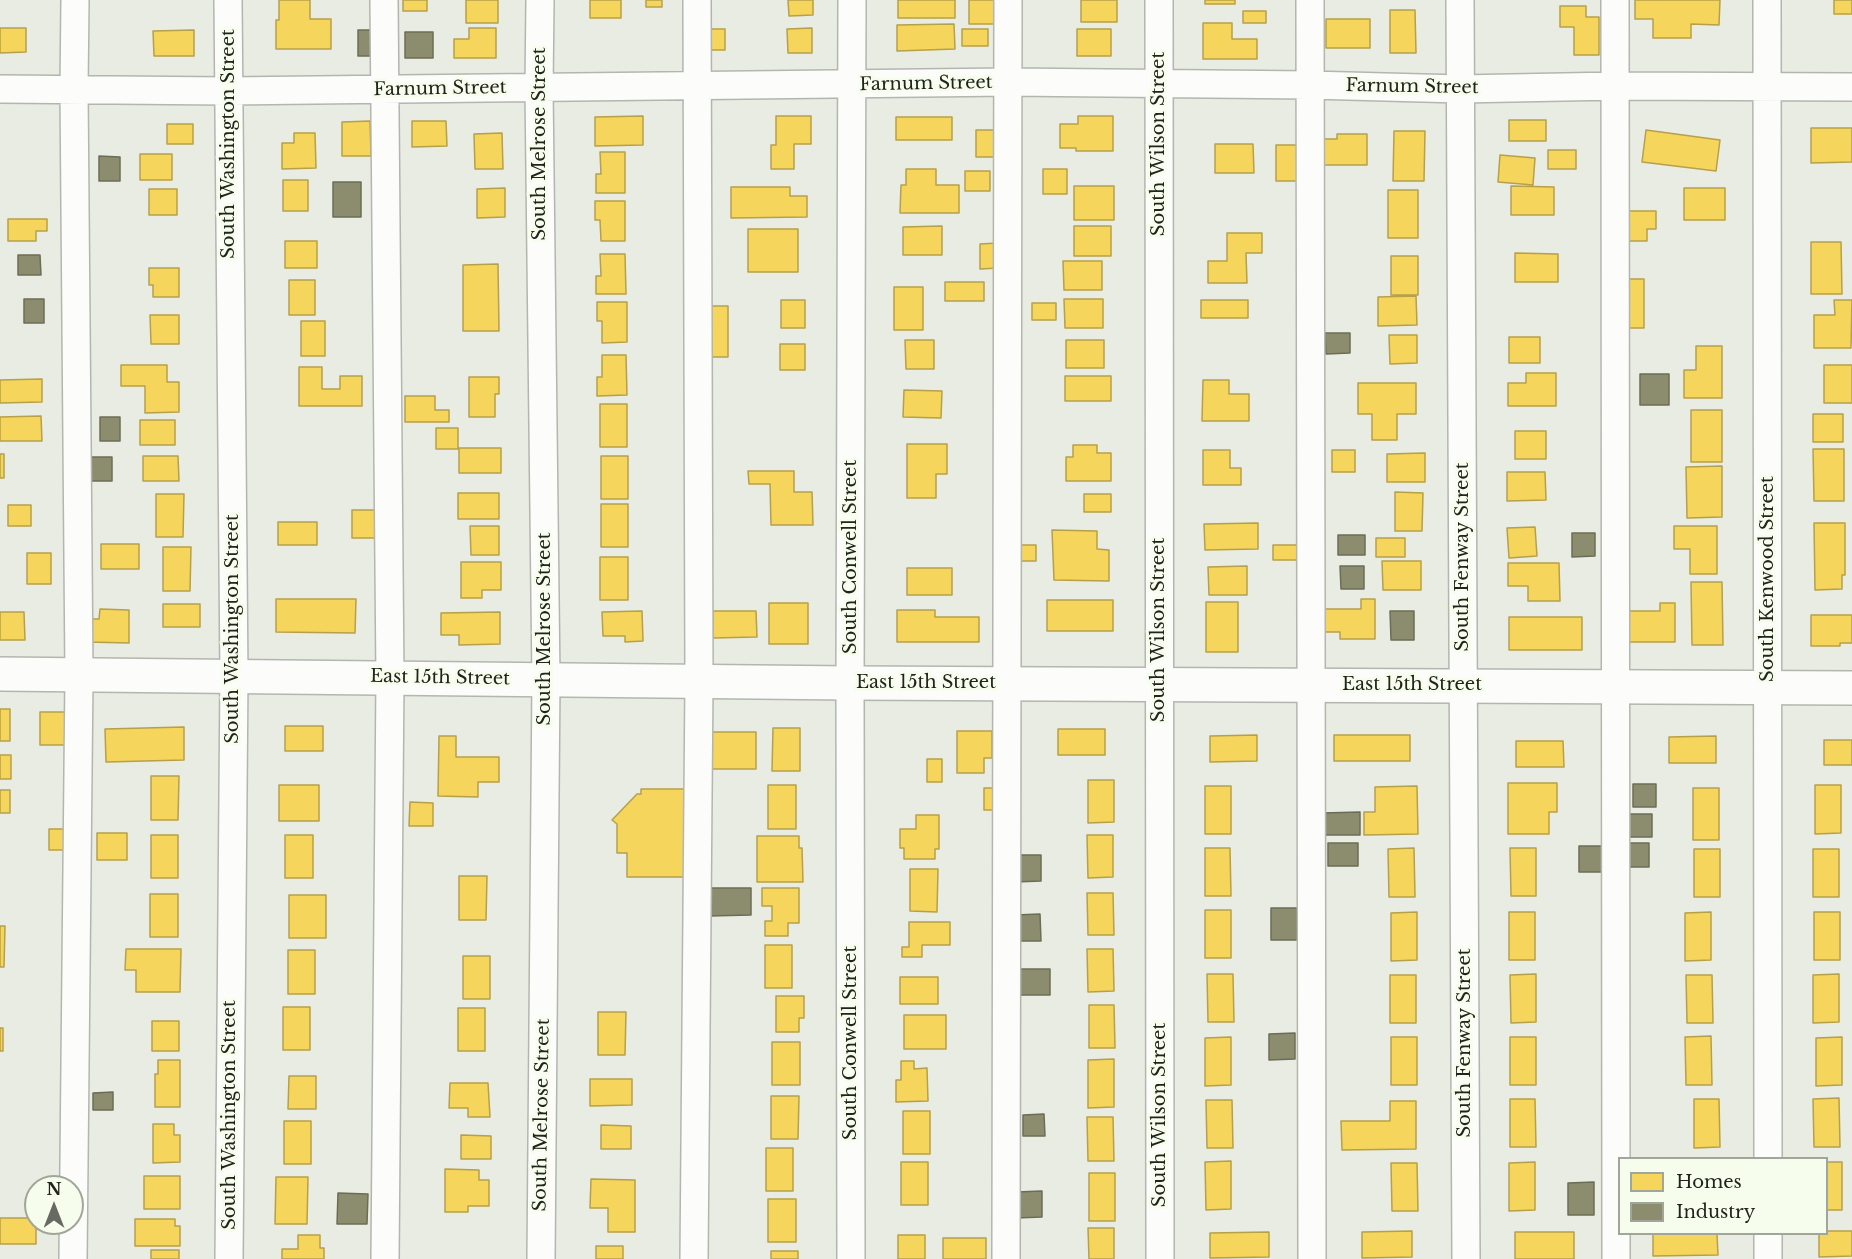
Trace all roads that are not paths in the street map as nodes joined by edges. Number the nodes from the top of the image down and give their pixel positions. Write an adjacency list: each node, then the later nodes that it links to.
1 (75, 0): 23 (street)
2 (228, 0): 26 (street, South Washington Street)
3 (384, 0): 24 (street)
4 (540, 0): 21 (street, South Melrose Street)
5 (697, 0): 19 (street)
6 (852, 0): 15 (street, South Conwell Street)
7 (1008, 0): 13 (street)
8 (1159, 0): 14 (street, South Wilson Street)
9 (1310, 0): 16 (street)
10 (1460, 0): 25 (street, South Fenway Street)
11 (1615, 0): 17 (street)
12 (1767, 0): 18 (street, South Kenwood Street)
13 (1008, 82): 14 (street, Farnum Street); 15 (street, Farnum Street); 34 (street)
14 (1160, 84): 16 (street, Farnum Street); 35 (street, South Wilson Street)
15 (852, 85): 19 (street, Farnum Street); 33 (street, South Conwell Street)
16 (1310, 85): 25 (street, Farnum Street); 36 (street)
17 (1615, 86): 18 (street, Farnum Street); 25 (street, Farnum Street); 38 (street)
18 (1768, 86): 20 (street, Farnum Street); 39 (street, South Kenwood Street)
19 (697, 87): 21 (street, Farnum Street); 32 (street)
20 (1852, 87)
21 (539, 88): 24 (street, Farnum Street); 31 (street, South Melrose Street)
22 (0, 89): 23 (street, Farnum Street)
23 (74, 89): 26 (street, Farnum Street); 28 (street)
24 (384, 89): 26 (street, Farnum Street); 30 (street)
25 (1460, 89): 37 (street, South Fenway Street)
26 (228, 91): 29 (street, South Washington Street)
27 (0, 674): 28 (main road, East 15th Street)
28 (79, 675): 29 (main road, East 15th Street); 43 (street)
29 (234, 676): 30 (main road, East 15th Street); 44 (street, South Washington Street)
30 (390, 678): 31 (main road, East 15th Street); 45 (street)
31 (546, 680): 32 (main road, East 15th Street); 46 (street, South Melrose Street)
32 (699, 681): 33 (main road, East 15th Street); 47 (street)
33 (850, 683): 34 (main road, East 15th Street); 48 (street, South Conwell Street)
34 (1007, 683): 35 (main road, East 15th Street); 49 (street)
35 (1159, 684): 36 (main road, East 15th Street); 50 (street, South Wilson Street)
36 (1311, 685): 37 (main road, East 15th Street); 51 (street)
37 (1464, 685): 38 (main road, East 15th Street); 52 (street, South Fenway Street)
38 (1615, 687): 39 (main road, East 15th Street); 53 (street)
39 (1768, 688): 40 (main road, East 15th Street); 41 (street, South Kenwood Street)
40 (1852, 688)
41 (1768, 1157)
42 (1768, 1235): 54 (street)
43 (74, 1259)
44 (229, 1259)
45 (385, 1259)
46 (541, 1259)
47 (694, 1259)
48 (852, 1259)
49 (1006, 1259)
50 (1160, 1259)
51 (1312, 1259)
52 (1466, 1259)
53 (1616, 1259)
54 (1768, 1259)

